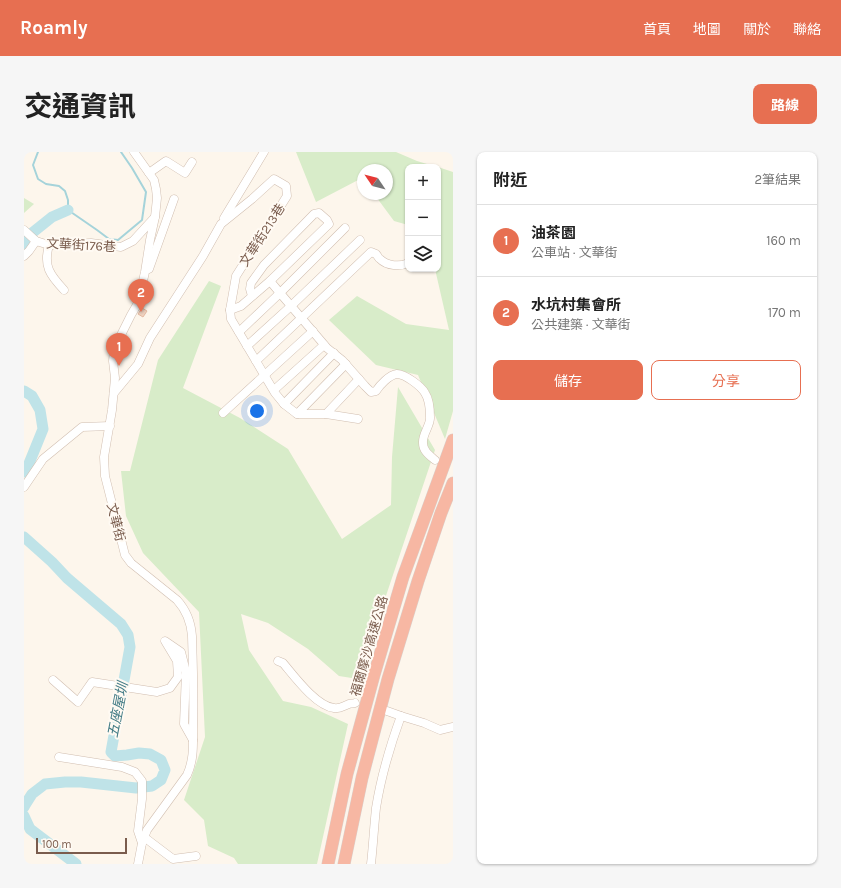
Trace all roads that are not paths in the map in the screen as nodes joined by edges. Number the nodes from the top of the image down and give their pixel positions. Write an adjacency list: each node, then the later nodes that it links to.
1 (134, 152): 4 (street, 文華街)
2 (264, 152): 7 (street)
3 (192, 162): 4 (street)
4 (149, 173): 6 (street, 文華街)
5 (174, 199): 17 (street)
6 (155, 217): 12 (street, 文華街176巷); 17 (street, 文華街)
7 (221, 224): 21 (street, 文華街213巷); 33 (street, 文華街213巷)
8 (345, 228): 18 (street)
9 (24, 230): 11 (street, 文華街176巷)
10 (360, 240): 20 (street)
11 (36, 241): 12 (street, 文華街176巷); 13 (street)
12 (49, 245): 16 (street)
13 (24, 256)
14 (405, 264): 22 (street)
15 (270, 280): 18 (street); 19 (street); 19 (street)
16 (64, 290)
17 (141, 292): 33 (street, 文華街)
18 (280, 293): 20 (street); 24 (street)
19 (252, 296): 21 (street)
20 (291, 306): 22 (street); 26 (street)
21 (230, 310): 24 (street)
22 (301, 318): 23 (street); 28 (street)
23 (313, 331): 25 (street); 30 (street)
24 (239, 332): 26 (street)
25 (324, 345): 27 (street); 32 (street)
26 (247, 346): 28 (street)
27 (334, 353): 29 (street); 34 (street)
28 (256, 361): 30 (street)
29 (346, 364): 31 (street); 36 (street)
30 (265, 375): 32 (street); 35 (street)
31 (359, 379): 37 (street); 41 (street)
32 (274, 390): 34 (street)
33 (114, 393): 39 (street, 文華街)
34 (284, 404): 36 (street)
35 (223, 413)
36 (297, 414): 37 (street)
37 (326, 414): 38 (street)
38 (358, 419)
39 (110, 426): 43 (street); 50 (street, 文華街)
40 (453, 440): 55 (highway, 福爾摩沙高速公路)
41 (435, 460)
42 (453, 483): 56 (highway)
43 (24, 487)
44 (278, 661): 46 (street)
45 (53, 680): 50 (street)
46 (355, 704)
47 (387, 711): 48 (street)
48 (401, 716): 49 (street); 57 (street)
49 (453, 727)
50 (193, 741): 52 (street, 文華街)
51 (59, 757): 52 (street)
52 (143, 840): 53 (street); 54 (street, 文華街)
53 (196, 856)
54 (138, 864)
55 (328, 864)
56 (344, 864)
57 (371, 864)

